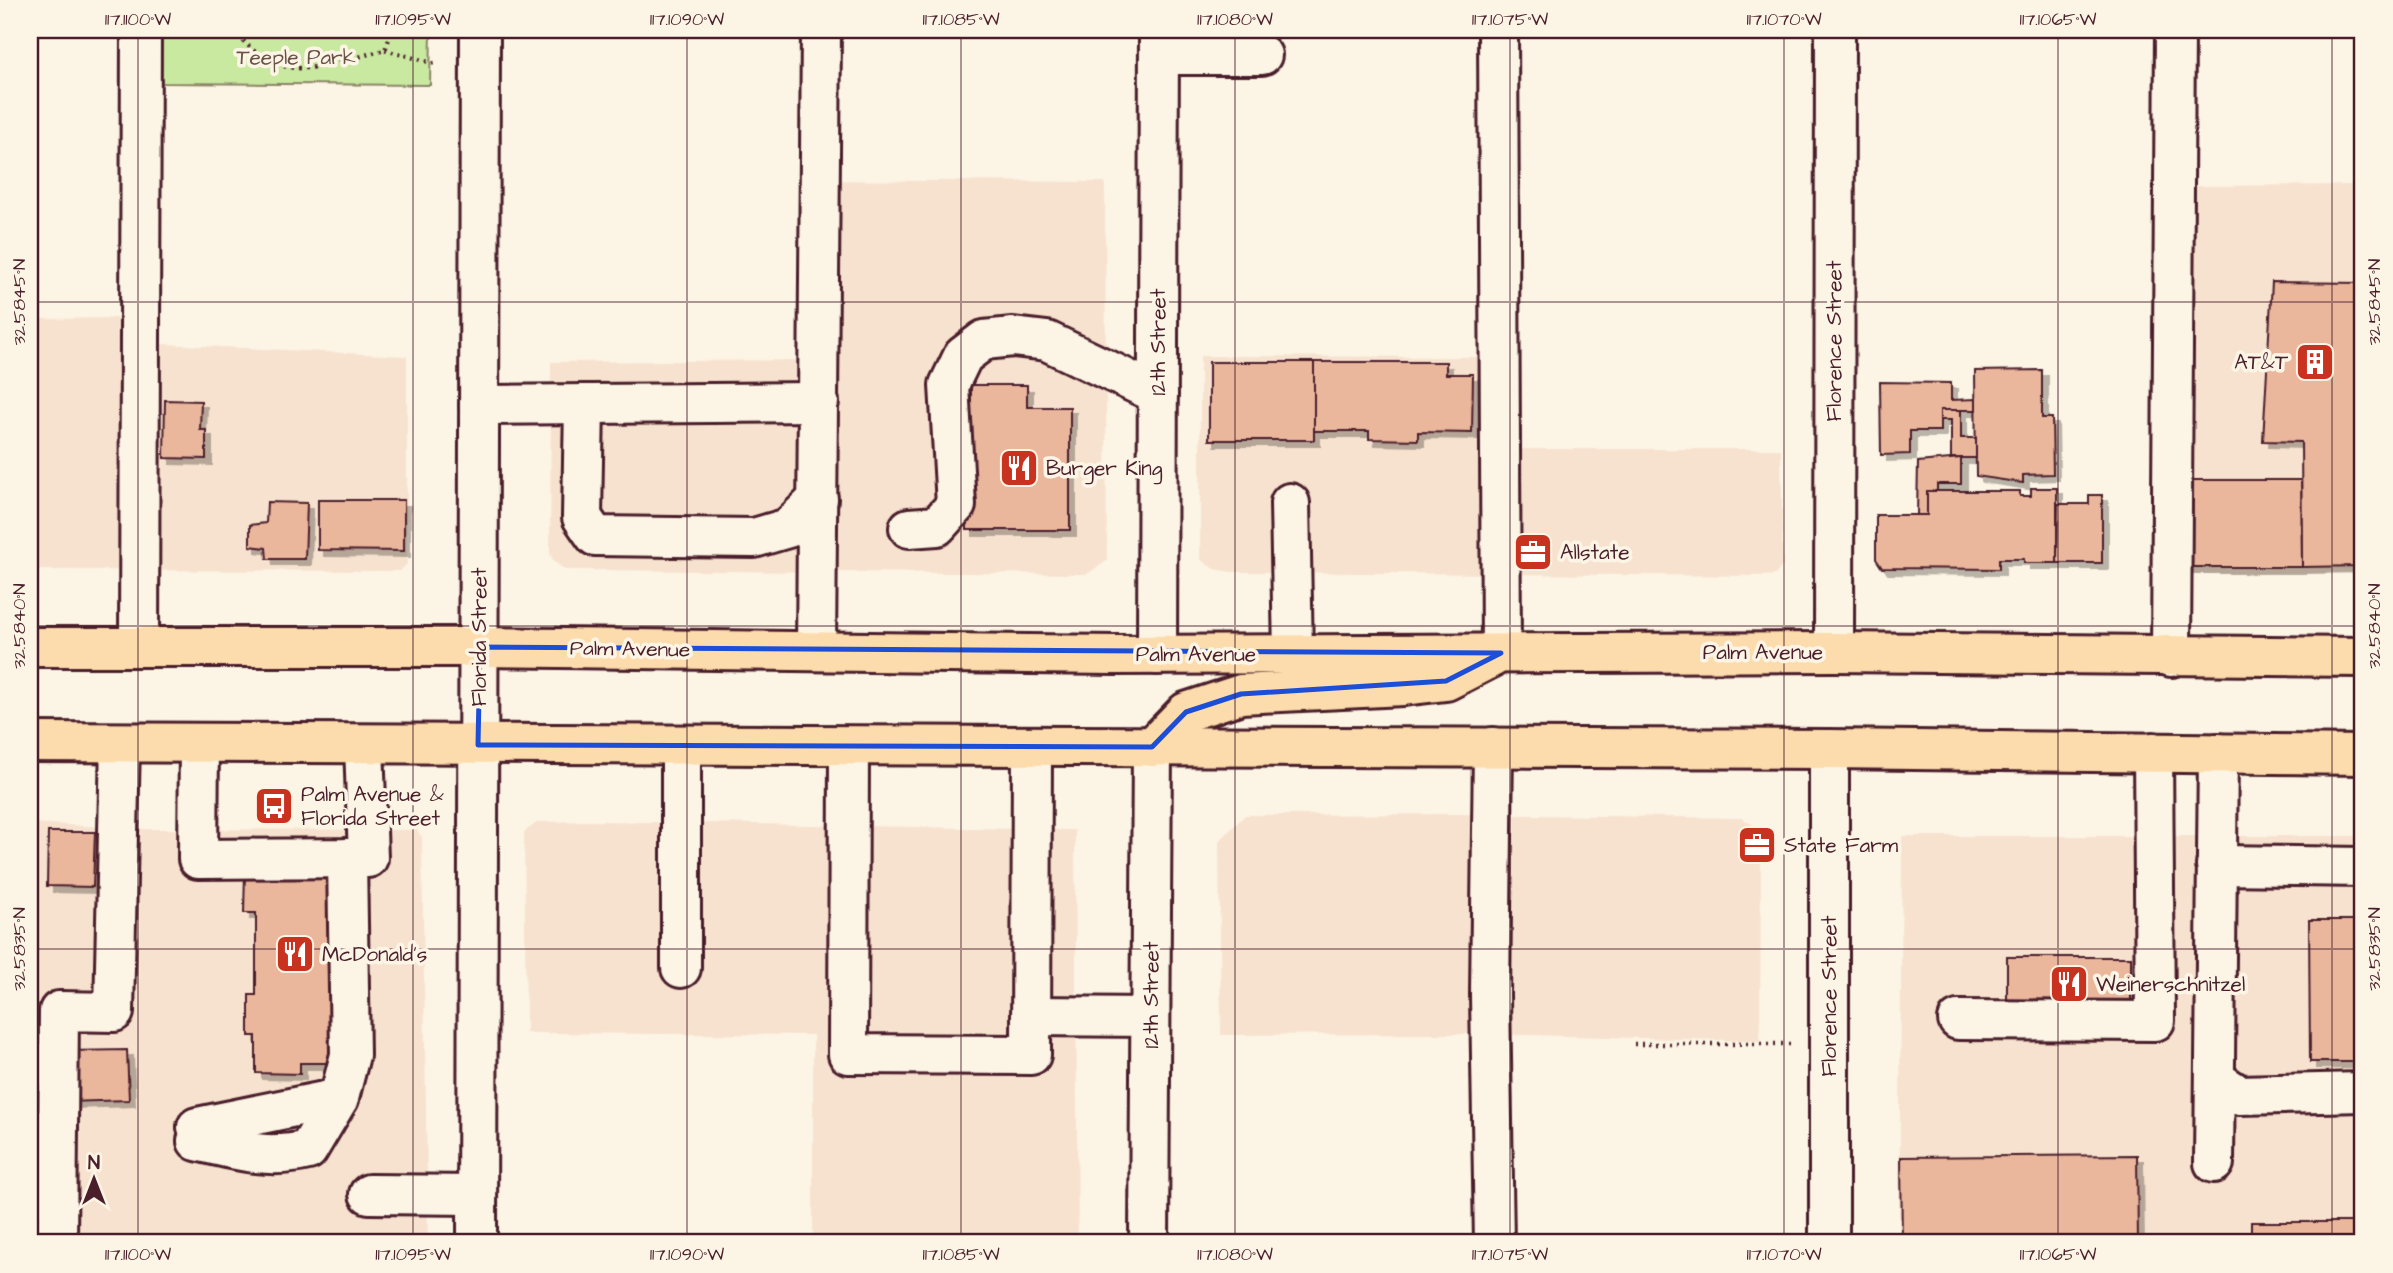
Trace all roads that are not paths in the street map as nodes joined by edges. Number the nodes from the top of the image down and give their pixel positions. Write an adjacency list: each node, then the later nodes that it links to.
1 (141, 30): 17 (street)
2 (480, 30): 12 (street, Florida Street)
3 (821, 30): 10 (street)
4 (1498, 30): 21 (street)
5 (1835, 30): 20 (street, Florence Street)
6 (2175, 30): 24 (street)
7 (1159, 42): 8 (street); 9 (street, 12th Street)
8 (1262, 55)
9 (1158, 394): 15 (street); 23 (street, 12th Street)
10 (819, 402): 11 (street); 13 (street)
11 (584, 404): 12 (street); 13 (street)
12 (478, 405): 18 (street, Florida Street)
13 (818, 499): 19 (street)
14 (1290, 503): 22 (street)
15 (909, 528)
16 (30, 647): 17 (highway, Palm Avenue)
17 (139, 647): 18 (highway, Palm Avenue)
18 (480, 647): 19 (highway, Palm Avenue); 30 (street, Florida Street)
19 (816, 652): 23 (highway, Palm Avenue)
20 (1834, 652): 21 (highway, Palm Avenue); 24 (highway, Palm Avenue)
21 (1501, 653): 22 (highway, Palm Avenue); 34 (highway)
22 (1293, 654): 23 (highway, Palm Avenue)
23 (1157, 655)
24 (2171, 657): 25 (highway, Palm Avenue)
25 (2363, 657)
26 (30, 742): 27 (highway)
27 (120, 743): 28 (highway); 53 (street)
28 (199, 743): 29 (highway); 40 (street)
29 (364, 744): 30 (highway); 40 (street)
30 (478, 745): 31 (highway); 52 (street, Florida Street)
31 (681, 746): 32 (highway); 43 (street)
32 (849, 746): 33 (highway); 44 (street)
33 (1032, 746): 34 (highway); 44 (street)
34 (1152, 747): 35 (highway); 45 (street, 12th Street)
35 (1493, 747): 36 (highway); 56 (street)
36 (1829, 749): 37 (highway); 57 (street, Florence Street)
37 (2152, 752): 38 (highway); 46 (street)
38 (2218, 752): 39 (highway); 41 (street)
39 (2363, 755)
40 (358, 858): 49 (street)
41 (2216, 865): 42 (street); 47 (street)
42 (2363, 867)
43 (681, 968)
44 (1031, 1016): 45 (street)
45 (1150, 1017): 55 (street, 12th Street)
46 (1958, 1020)
47 (2215, 1079): 48 (street); 50 (street)
48 (2363, 1092)
49 (197, 1134)
50 (2214, 1163)
51 (369, 1194): 52 (street)
52 (477, 1195): 54 (street, Florida Street)
53 (57, 1243)
54 (477, 1243)
55 (1149, 1243)
56 (1494, 1243)
57 (1829, 1243)

